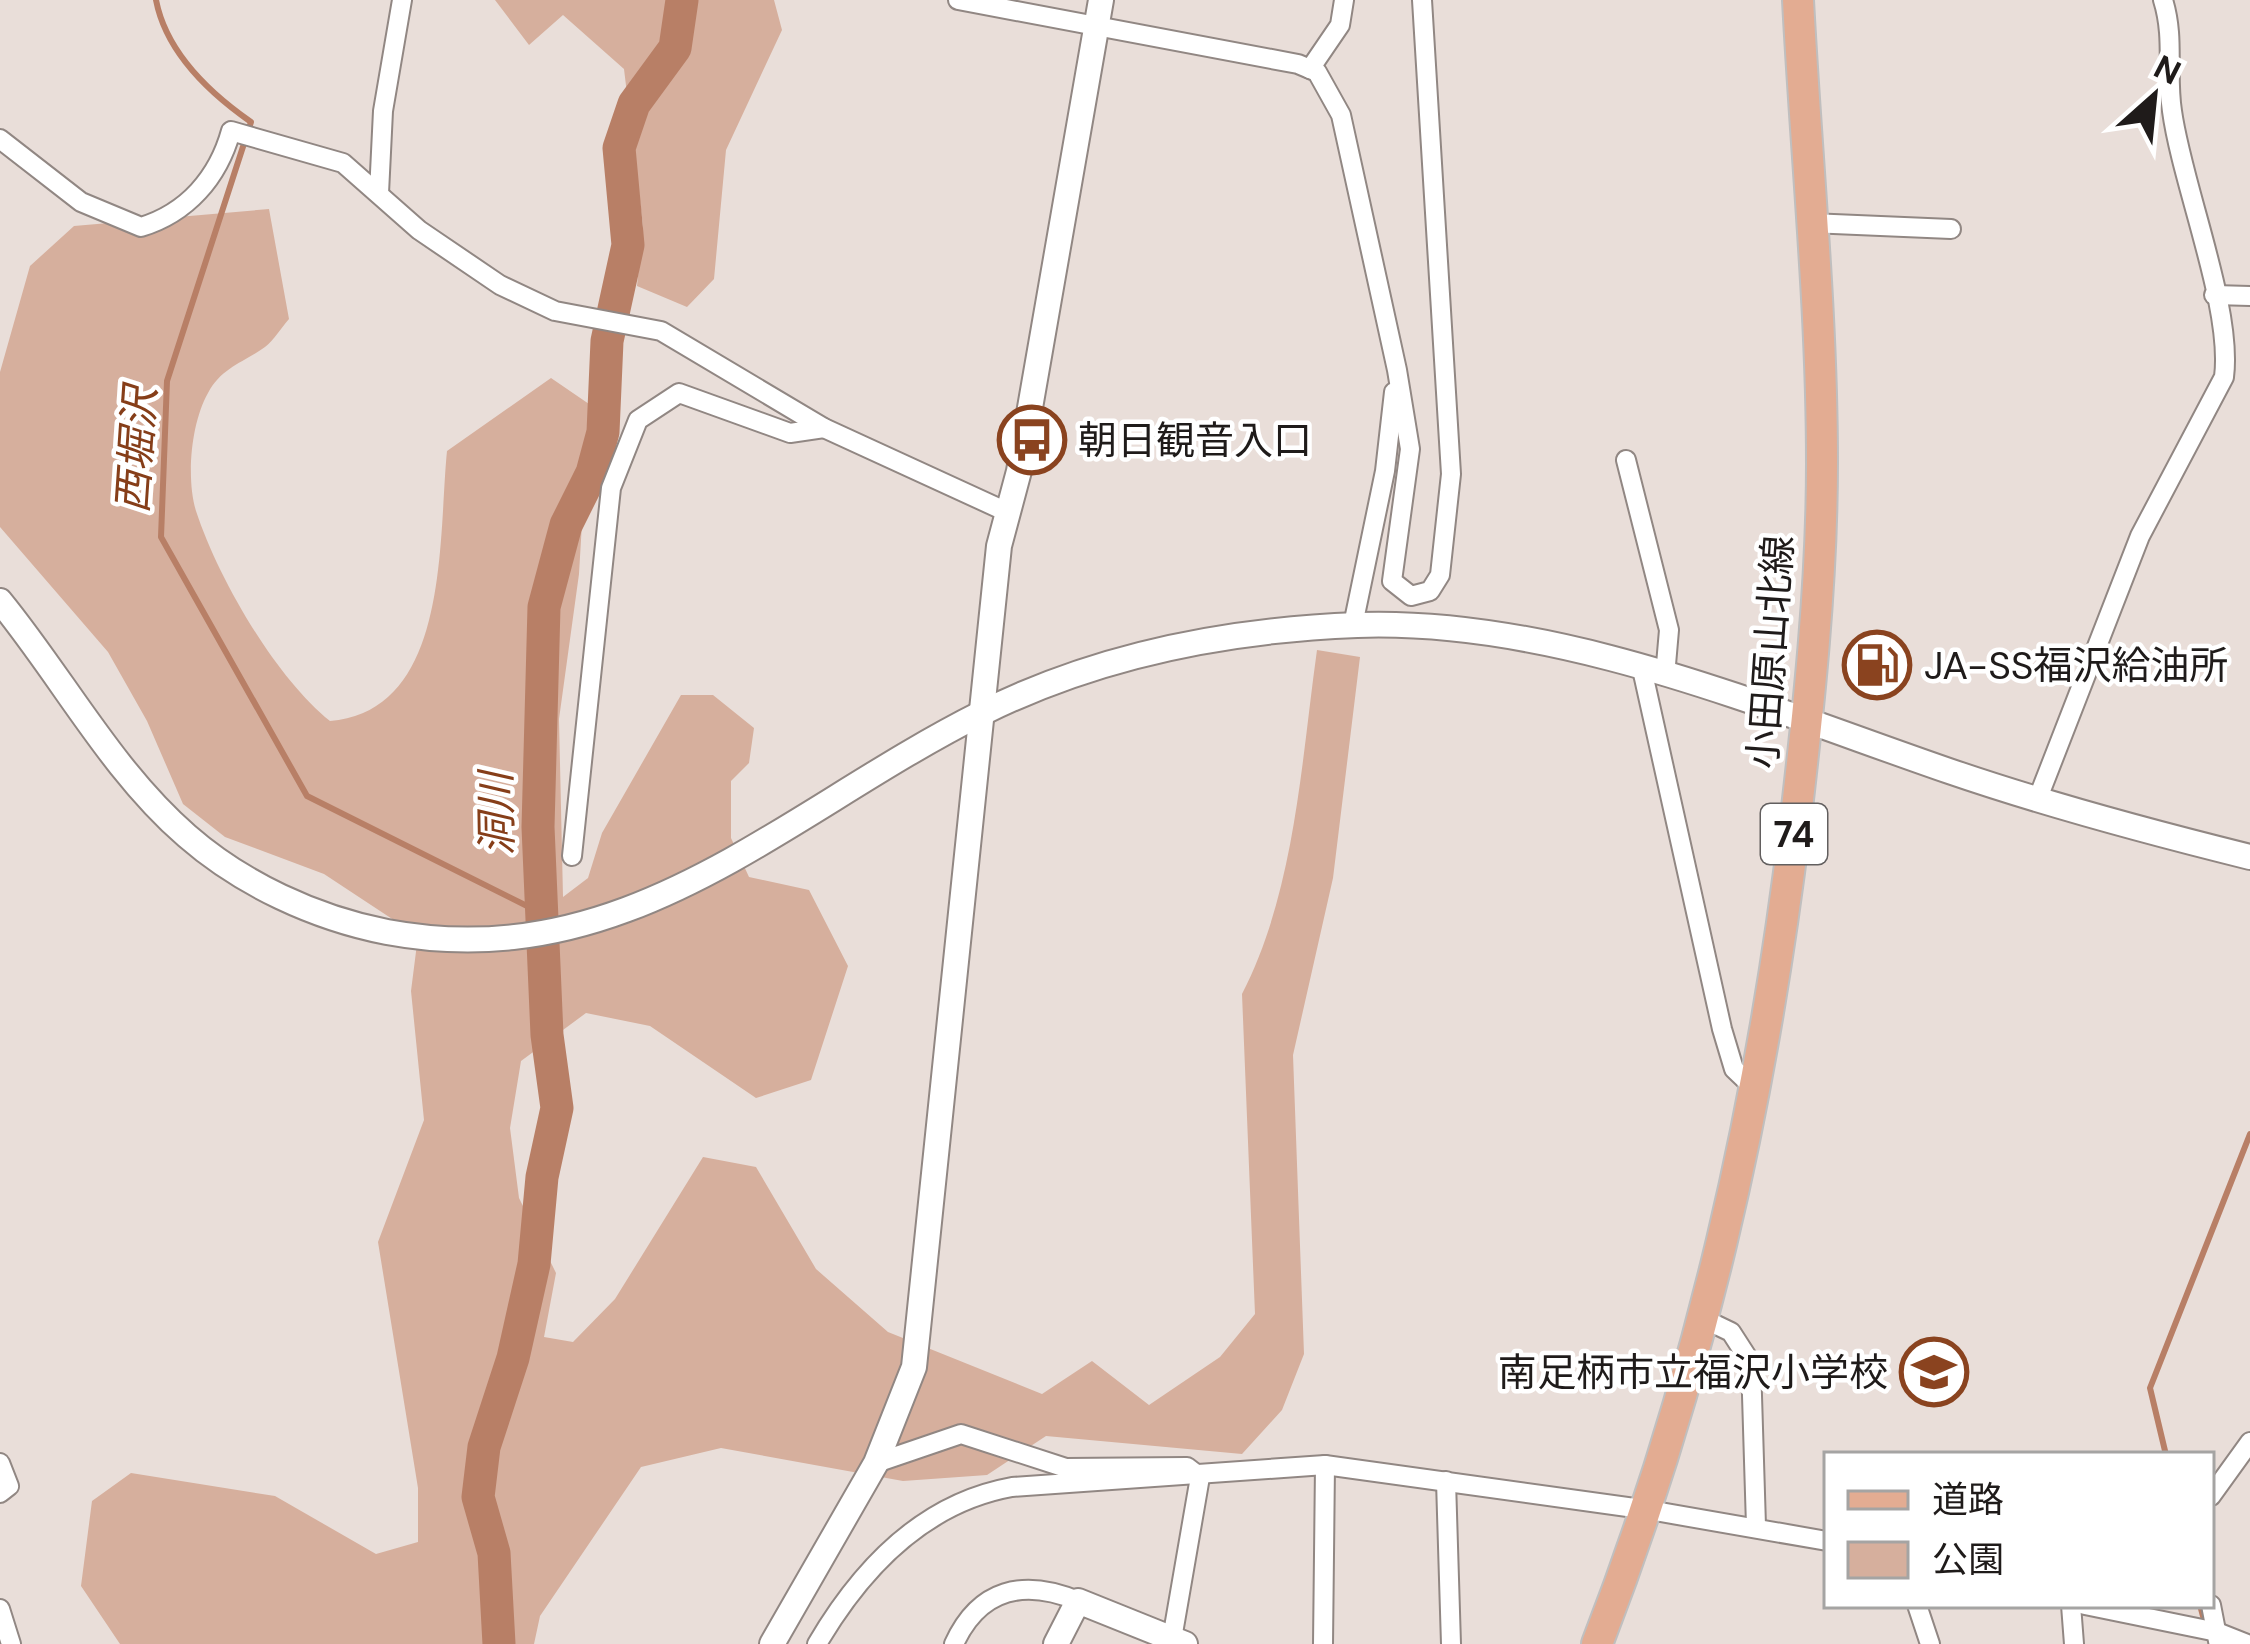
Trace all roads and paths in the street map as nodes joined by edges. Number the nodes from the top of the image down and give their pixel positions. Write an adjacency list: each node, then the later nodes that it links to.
1 (402, 0): 11 (street)
2 (958, 0): 8 (street)
3 (1101, 0): 8 (street)
4 (1344, 0): 9 (street)
5 (1422, 0): 16 (street)
6 (1798, 0): 12 (main road, 小田原山北線 / 74)
7 (2164, 0): 14 (street)
8 (1096, 30): 9 (street); 19 (street)
9 (1310, 69): 16 (street)
10 (0, 139): 11 (street)
11 (379, 193): 17 (street)
12 (1810, 224): 13 (street); 24 (main road, 小田原山北線 / 74)
13 (1951, 229)
14 (2214, 295): 15 (street); 25 (street)
15 (2250, 296)
16 (1396, 370): 21 (street)
17 (824, 428): 19 (street); 26 (street)
18 (1626, 460): 22 (street)
19 (1007, 512): 23 (street)
20 (0, 601): 23 (street)
21 (1365, 625): 22 (street); 23 (street)
22 (1654, 672): 24 (street); 28 (street)
23 (982, 712): 32 (street)
24 (1808, 719): 25 (street); 28 (main road, 小田原山北線 / 74)
25 (2038, 798): 27 (street)
26 (572, 856)
27 (2250, 857)
28 (1756, 1090): 29 (main road, 小田原山北線 / 74)
29 (1706, 1320): 38 (main road, 小田原山北線 / 74); 39 (street)
30 (2250, 1442): 36 (street)
31 (0, 1463): 37 (street)
32 (876, 1463): 34 (street); 50 (street)
33 (1324, 1465): 34 (street); 35 (street); 54 (street)
34 (1200, 1477): 48 (street); 51 (street)
35 (1446, 1481): 38 (street); 55 (street)
36 (2214, 1492)
37 (0, 1493)
38 (1649, 1510): 39 (street); 56 (main road, 小田原山北線 / 74)
39 (1756, 1526): 40 (street)
40 (1824, 1540)
41 (1078, 1601): 48 (street); 52 (street); 53 (street)
42 (1918, 1608): 57 (street)
43 (2071, 1608): 58 (street)
44 (2097, 1608): 47 (street)
45 (2212, 1608): 47 (street)
46 (0, 1609): 49 (street)
47 (2218, 1638): 59 (street)
48 (1179, 1641)
49 (11, 1644)
50 (772, 1644)
51 (818, 1644)
52 (954, 1644)
53 (1056, 1644)
54 (1323, 1644)
55 (1451, 1644)
56 (1597, 1644)
57 (1930, 1644)
58 (2074, 1644)
59 (2247, 1644)

